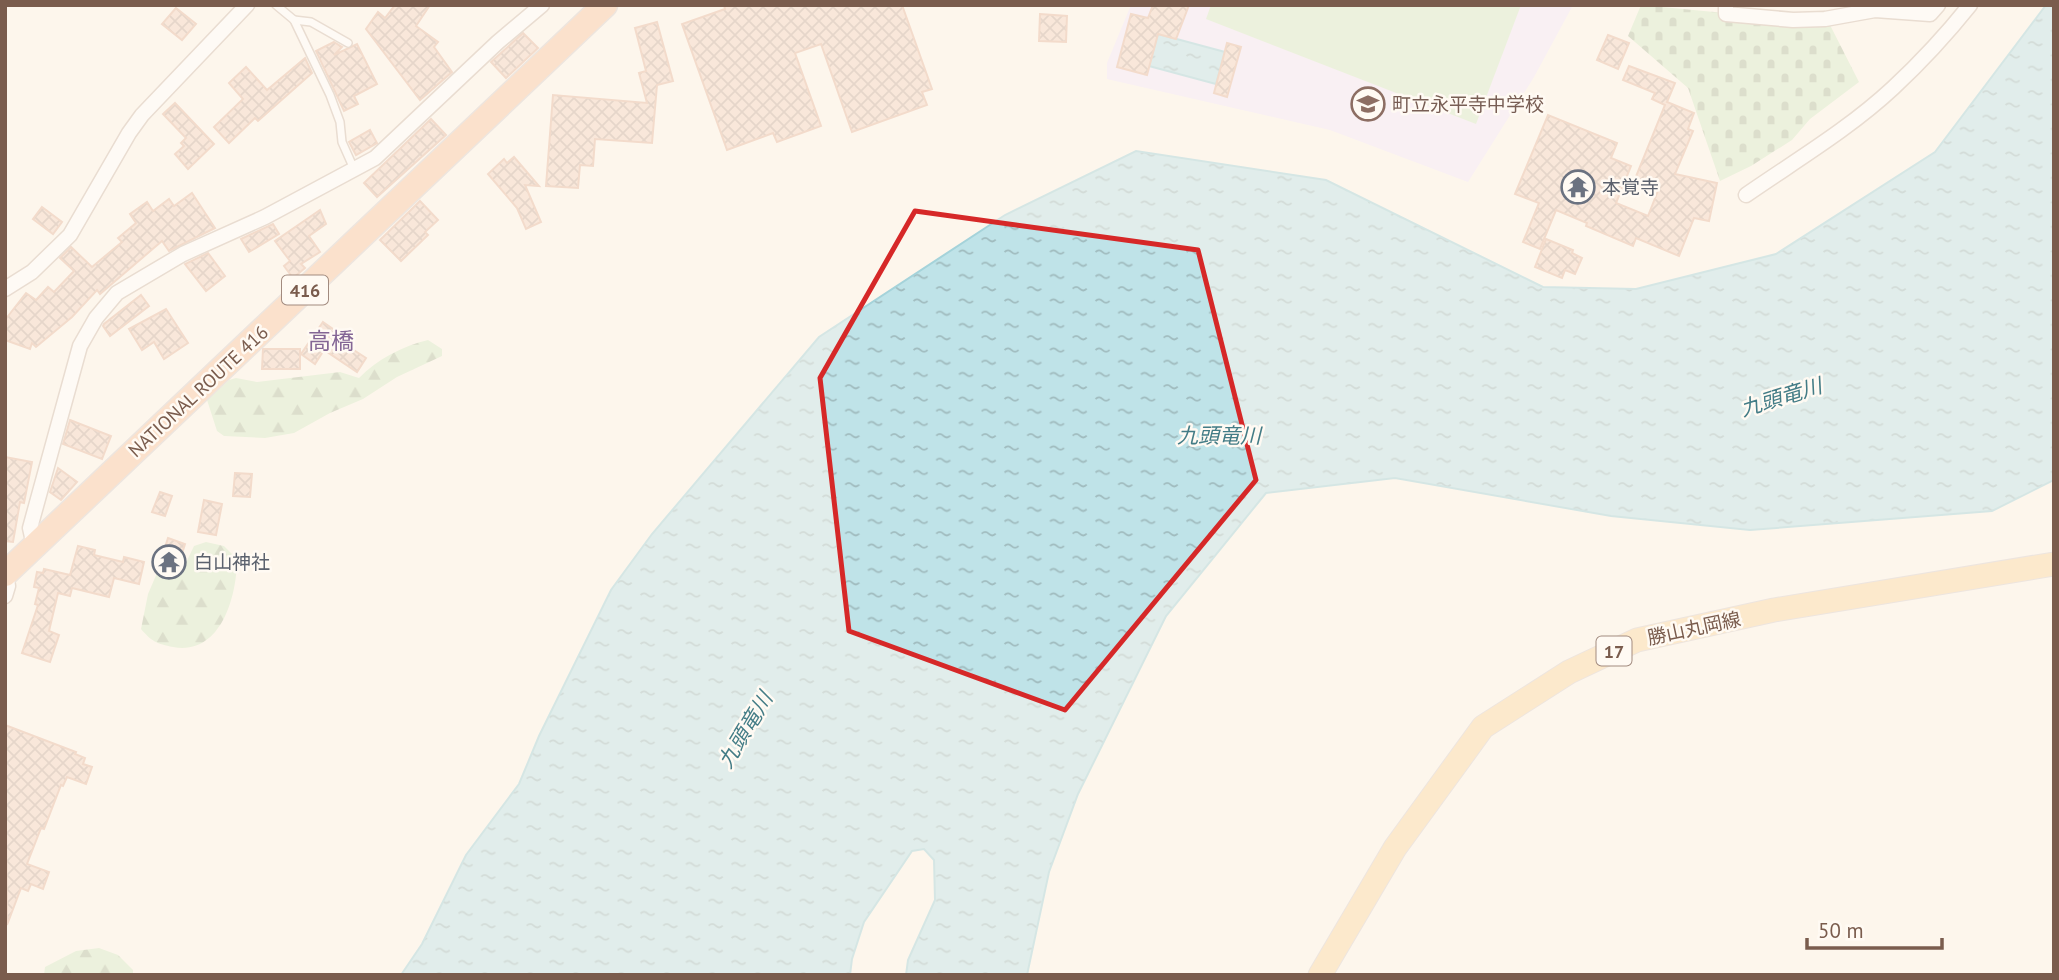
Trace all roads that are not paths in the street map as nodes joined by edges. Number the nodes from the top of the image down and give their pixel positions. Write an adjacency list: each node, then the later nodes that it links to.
1 (247, 5): 12 (street)
2 (276, 5): 8 (lane)
3 (542, 5): 10 (street)
4 (605, 5): 13 (highway, NATIONAL ROUTE 416 / 416)
5 (1726, 5): 6 (street)
6 (1938, 5)
7 (1970, 5): 11 (street)
8 (294, 20): 9 (lane); 10 (lane)
9 (348, 43)
10 (354, 170): 13 (street)
11 (1746, 195)
12 (5, 289)
13 (34, 546): 15 (highway, NATIONAL ROUTE 416 / 416)
14 (2054, 564): 16 (main road, 勝山丸岡線 / 17)
15 (6, 581)
16 (1320, 975)

